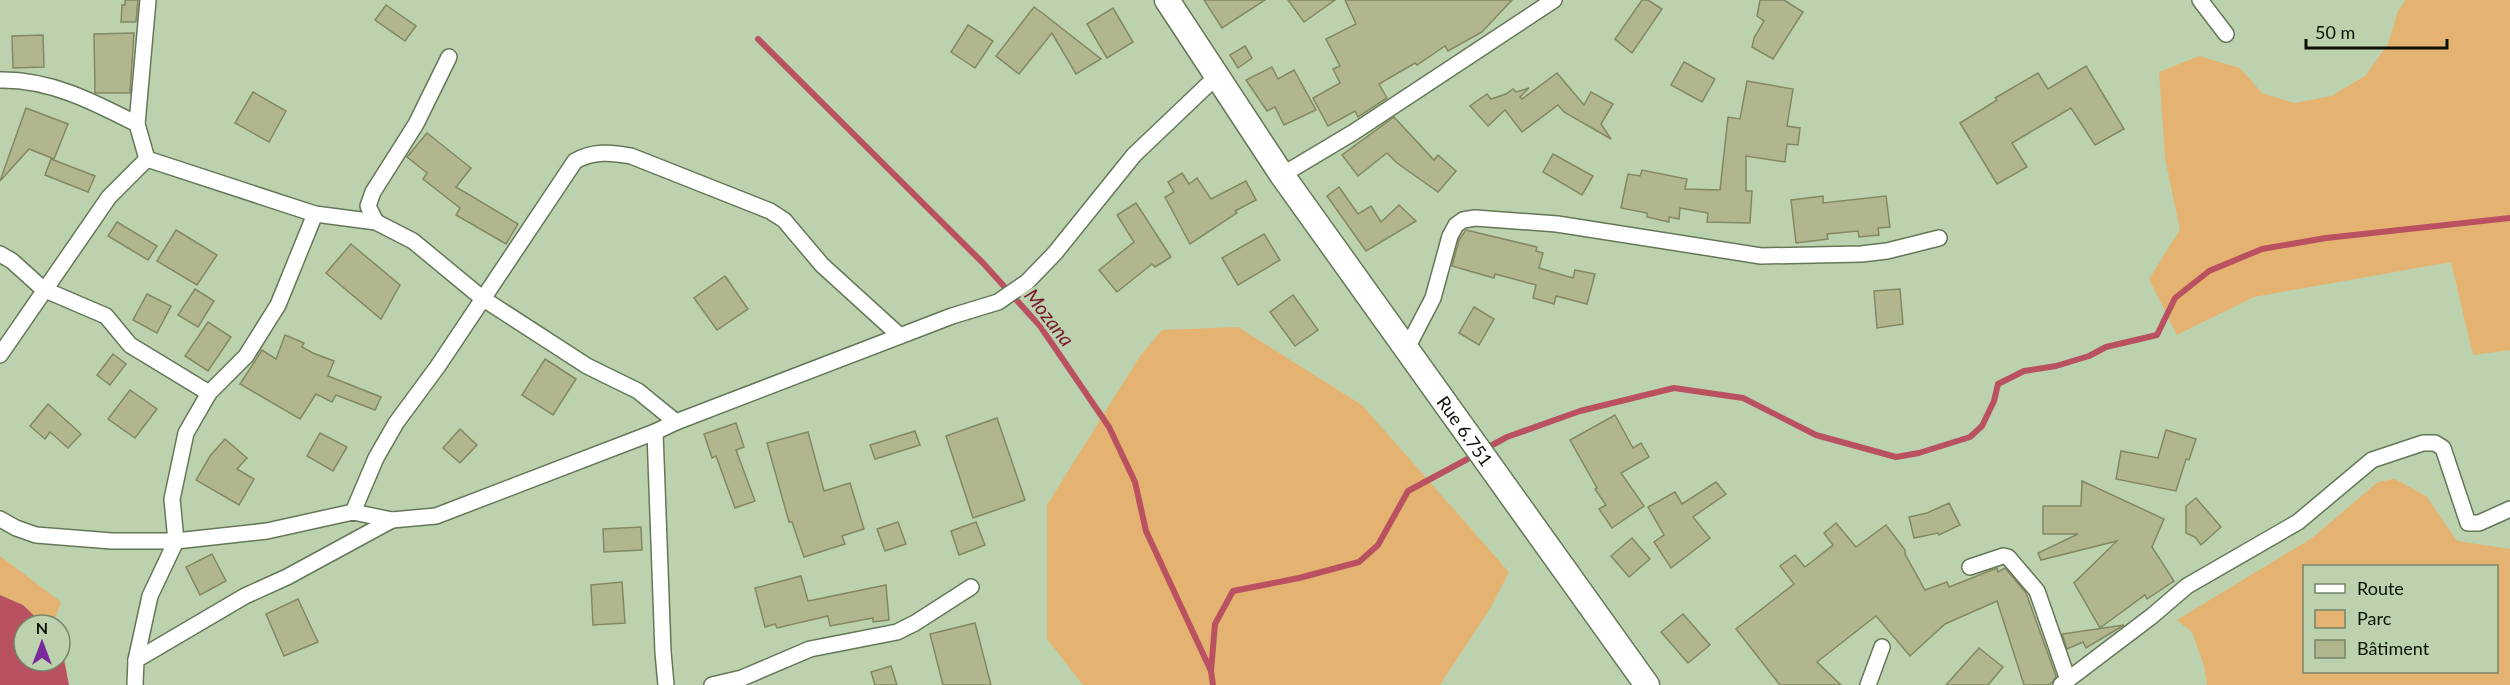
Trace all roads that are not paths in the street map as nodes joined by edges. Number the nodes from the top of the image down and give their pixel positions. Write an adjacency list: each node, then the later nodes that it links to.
1 (148, 0): 9 (street)
2 (1167, 0): 7 (main road, Rue 6.751)
3 (1554, 0): 11 (street)
4 (2199, 0): 5 (street)
5 (2226, 34)
6 (449, 57): 13 (street)
7 (1218, 75): 11 (main road, Rue 6.751); 18 (street)
8 (0, 80): 9 (street)
9 (137, 124): 10 (street)
10 (147, 159): 12 (street); 16 (street)
11 (1282, 175): 19 (main road, Rue 6.751)
12 (315, 214): 13 (street); 21 (street)
13 (376, 222): 17 (street)
14 (1939, 238): 19 (street)
15 (0, 254): 16 (street)
16 (43, 290): 20 (street); 21 (street)
17 (483, 298): 18 (street); 22 (street); 25 (street)
18 (900, 336): 22 (street)
19 (1406, 350): 37 (main road, Rue 6.751)
20 (0, 355)
21 (209, 393): 28 (street)
22 (675, 422): 23 (street)
23 (655, 432): 27 (street); 35 (street)
24 (2510, 509): 33 (street)
25 (353, 512): 27 (street); 28 (street)
26 (0, 519): 28 (street)
27 (392, 520): 32 (street)
28 (176, 541): 32 (street)
29 (1970, 567): 33 (street)
30 (971, 587): 36 (street)
31 (1882, 646): 38 (street)
32 (136, 660): 34 (street)
33 (2064, 683)
34 (135, 685)
35 (666, 685)
36 (712, 685)
37 (1647, 685)
38 (1868, 685)

